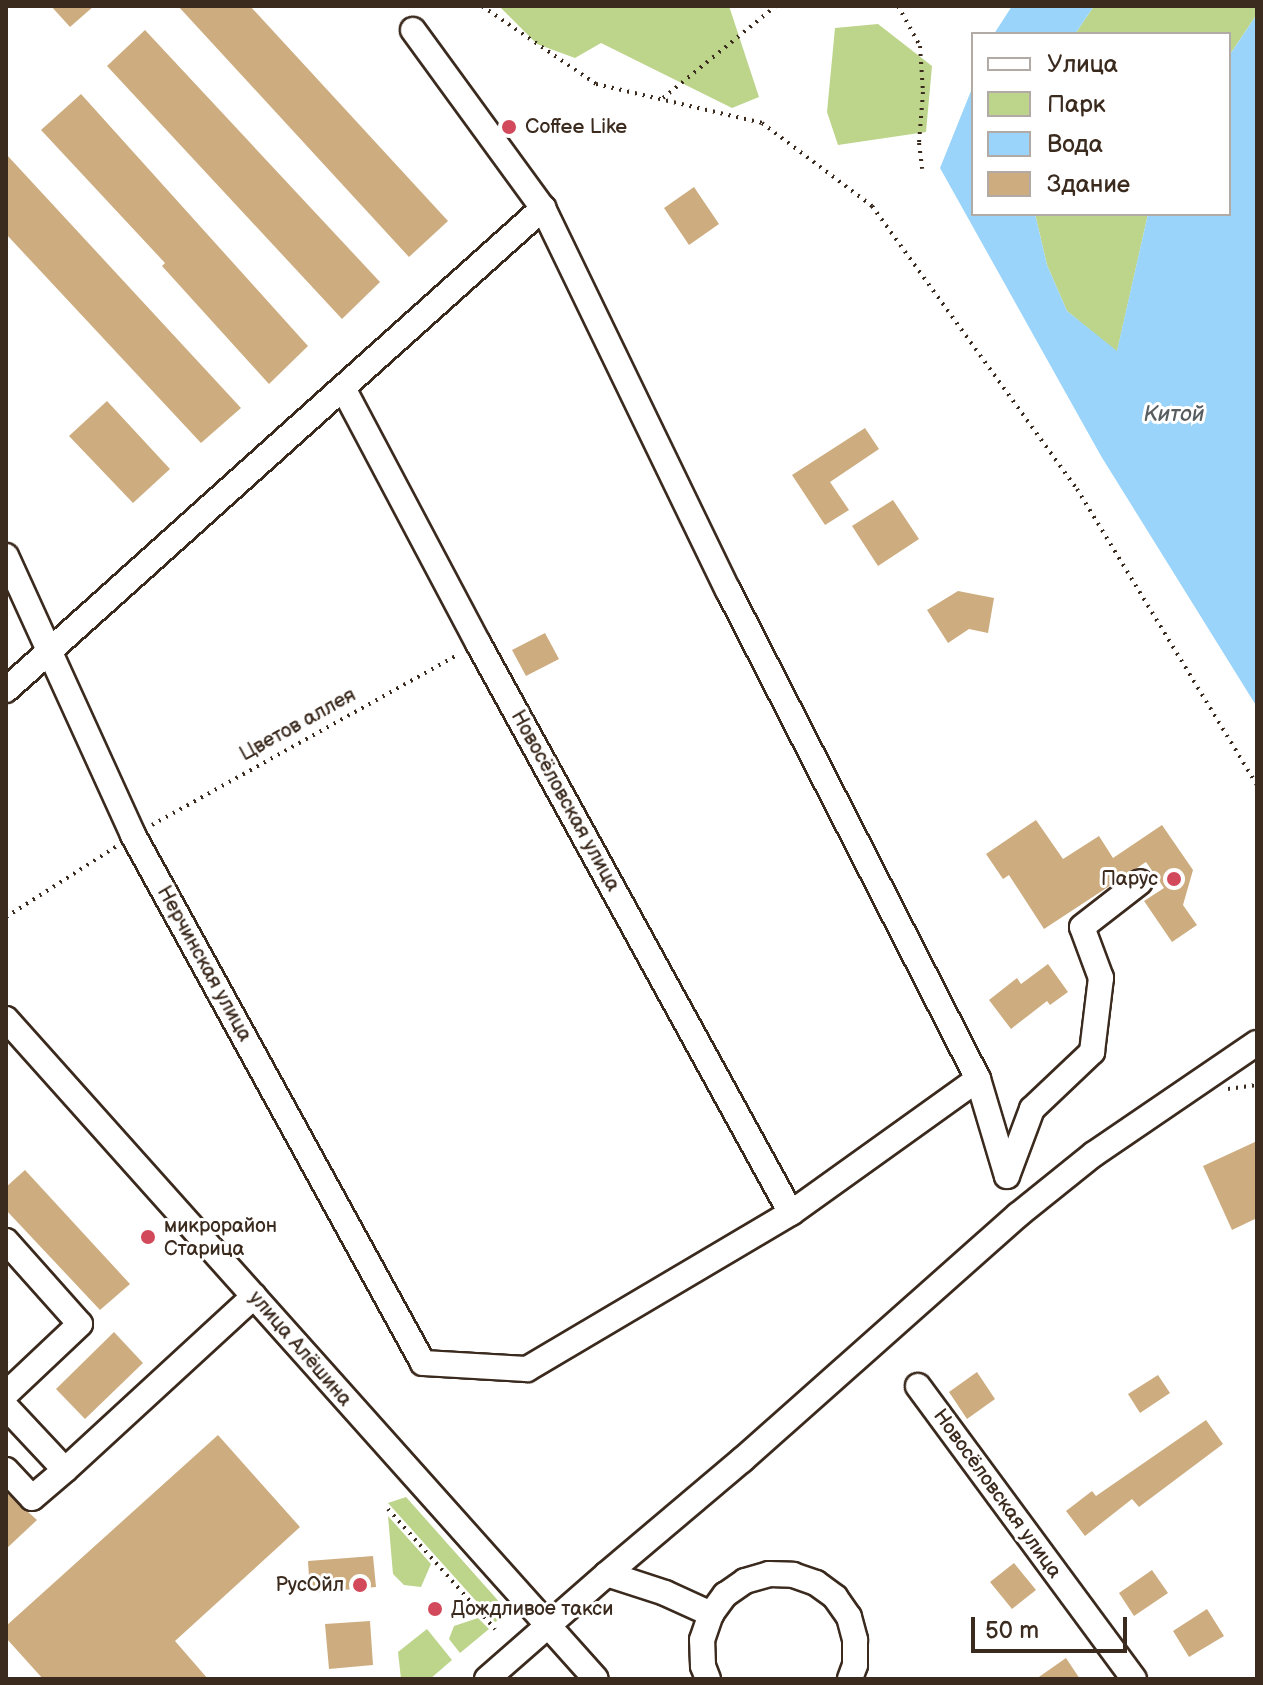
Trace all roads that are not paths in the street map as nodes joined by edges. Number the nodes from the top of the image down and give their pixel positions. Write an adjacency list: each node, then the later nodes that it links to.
1 (413, 30): 2 (street)
2 (543, 208): 3 (street); 10 (street)
3 (343, 388): 5 (street); 11 (street, Новосёловская улица)
4 (6, 556): 5 (street, Нерчинская улица)
5 (51, 651): 6 (street); 11 (street, Нерчинская улица)
6 (6, 690)
7 (1140, 882): 10 (street)
8 (6, 1019): 13 (street, улица Алёшина)
9 (1257, 1043): 19 (street)
10 (978, 1079): 11 (street)
11 (791, 1213)
12 (6, 1241): 15 (street)
13 (254, 1296): 18 (street); 21 (street, улица Алёшина)
14 (918, 1386): 26 (street, Новосёловская улица)
15 (6, 1394)
16 (6, 1407): 18 (street)
17 (6, 1470): 18 (street)
18 (65, 1470)
19 (607, 1574): 20 (street); 21 (street)
20 (711, 1614): 24 (street); 25 (street)
21 (548, 1624): 22 (street); 23 (street, улица Алёшина)
22 (487, 1679)
23 (596, 1679)
24 (708, 1679)
25 (850, 1679)
26 (1134, 1679)

